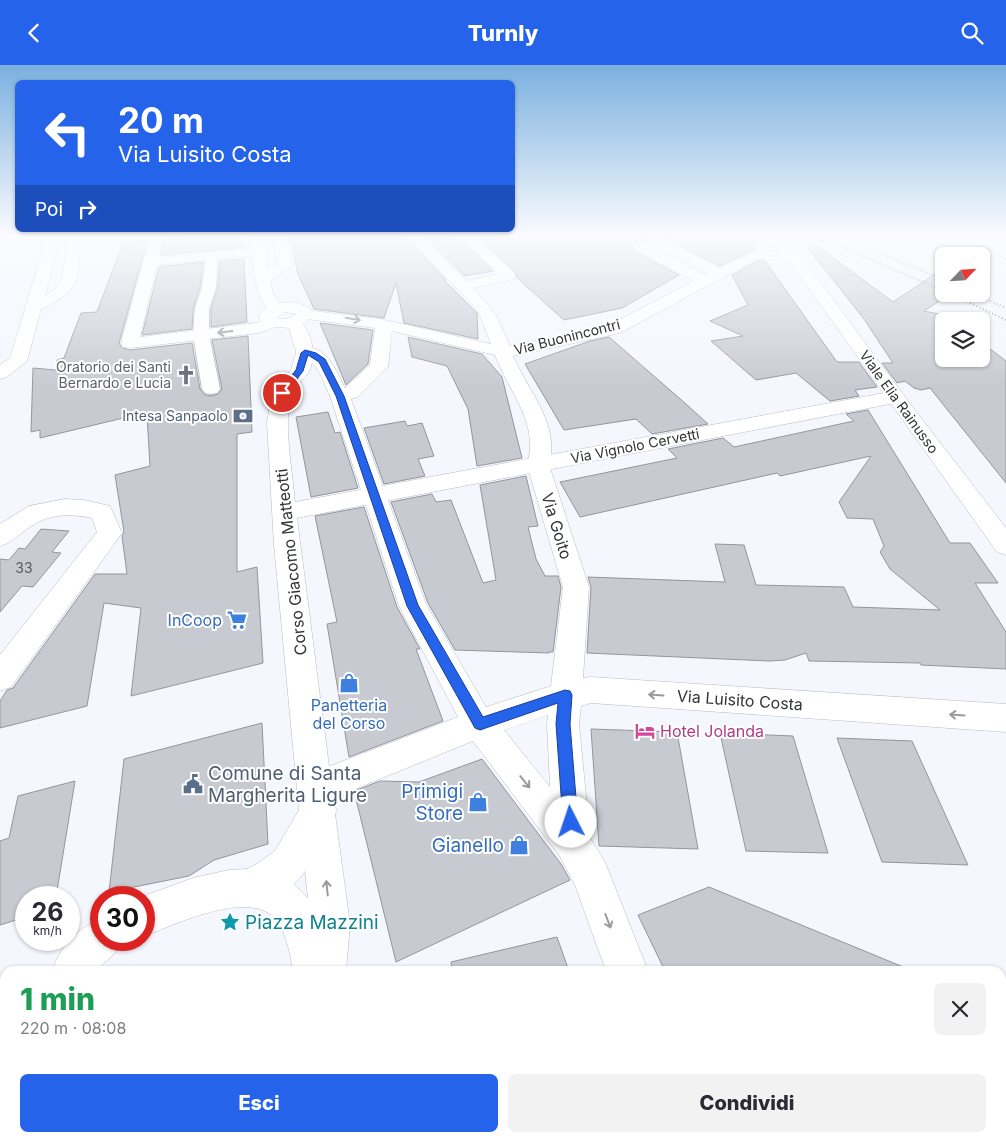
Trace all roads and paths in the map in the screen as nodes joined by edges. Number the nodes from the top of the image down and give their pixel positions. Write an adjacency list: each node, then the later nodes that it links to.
1 (40, 286): 11 (street)
2 (67, 286): 11 (street)
3 (143, 286): 15 (street)
4 (209, 286): 15 (street)
5 (264, 286): 12 (street)
6 (462, 286): 17 (street, Via Goito)
7 (681, 286): 10 (street)
8 (697, 286): 10 (street, Via Buonincontri)
9 (814, 286): 21 (street, Viale Elia Rainusso)
10 (690, 291): 17 (street, Via Buonincontri)
11 (34, 307): 18 (street)
12 (274, 316): 13 (street); 15 (street, one-way to 15)
13 (298, 319): 14 (street, one-way to 14); 16 (street)
14 (384, 325): 17 (street); 20 (street)
15 (201, 335): 19 (street)
16 (305, 353): 20 (street); 24 (street, Corso Giacomo Matteotti)
17 (506, 359): 22 (street, Via Goito)
18 (0, 373)
19 (211, 389)
20 (340, 396): 23 (street)
21 (895, 397): 22 (street, Via Vignolo Cervetti); 26 (street, Viale Elia Rainusso)
22 (538, 465): 23 (street, Via Vignolo Cervetti); 28 (street, Via Goito)
23 (375, 495): 24 (street, Via Vignolo Cervetti); 30 (street)
24 (284, 512): 31 (street, Corso Giacomo Matteotti)
25 (0, 537): 27 (street)
26 (1006, 546)
27 (0, 678)
28 (565, 695): 29 (street, Via Luisito Costa, one-way to 28); 30 (street, Via Luisito Costa); 32 (street, Via Goito)
29 (1006, 718)
30 (480, 724): 31 (street, Via Luisito Costa); 32 (street, one-way to 32)
31 (318, 800): 33 (street); 38 (street, Corso Giacomo Matteotti, one-way to 31)
32 (572, 842): 39 (street, one-way to 39)
33 (247, 889): 34 (street); 37 (street)
34 (155, 912)
35 (90, 947): 36 (street)
36 (76, 966)
37 (313, 966)
38 (326, 966)
39 (625, 966)

